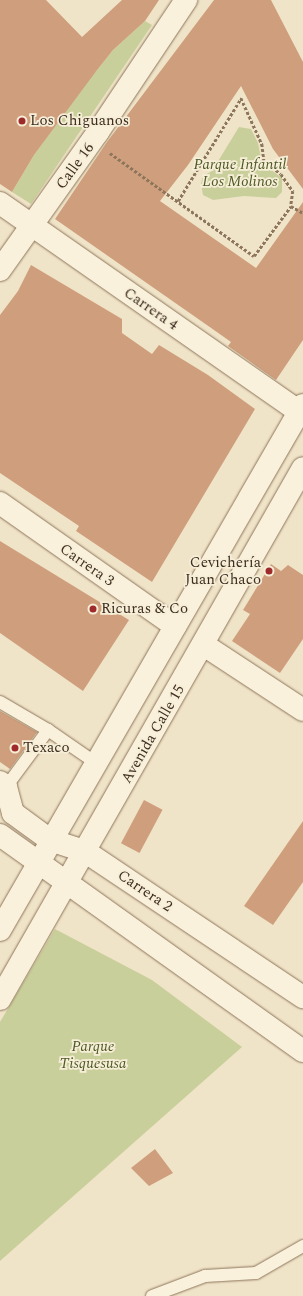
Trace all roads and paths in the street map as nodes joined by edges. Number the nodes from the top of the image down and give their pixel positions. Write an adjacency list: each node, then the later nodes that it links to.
1 (186, 0): 2 (street, Calle 16)
2 (93, 140): 3 (path); 7 (street, Calle 16)
3 (178, 201): 5 (path); 5 (path)
4 (0, 203): 7 (street, Carrera 4)
5 (291, 206): 6 (path)
6 (303, 213)
7 (31, 226): 8 (street, Calle 16); 9 (street, Carrera 4)
8 (0, 270)
9 (302, 410): 12 (street)
10 (303, 468): 13 (street, Avenida Calle 15)
11 (0, 503): 12 (street, Carrera 3)
12 (174, 626): 17 (street)
13 (204, 644): 15 (street); 22 (street, Avenida Calle 15)
14 (0, 702): 16 (lane)
15 (303, 710)
16 (48, 730): 17 (lane); 18 (lane)
17 (96, 763): 21 (street)
18 (3, 785): 19 (street)
19 (13, 813): 20 (lane); 21 (street, Carrera 2)
20 (1, 836): 23 (street)
21 (50, 840): 22 (street, Carrera 2); 23 (street)
22 (86, 852): 24 (street, Avenida Calle 15); 26 (street, Carrera 2)
23 (37, 863): 24 (street); 25 (street)
24 (66, 882): 27 (street, Avenida Calle 15); 28 (street)
25 (0, 930)
26 (303, 997)
27 (0, 999)
28 (303, 1051)
29 (303, 1246): 30 (lane)
30 (152, 1296)

